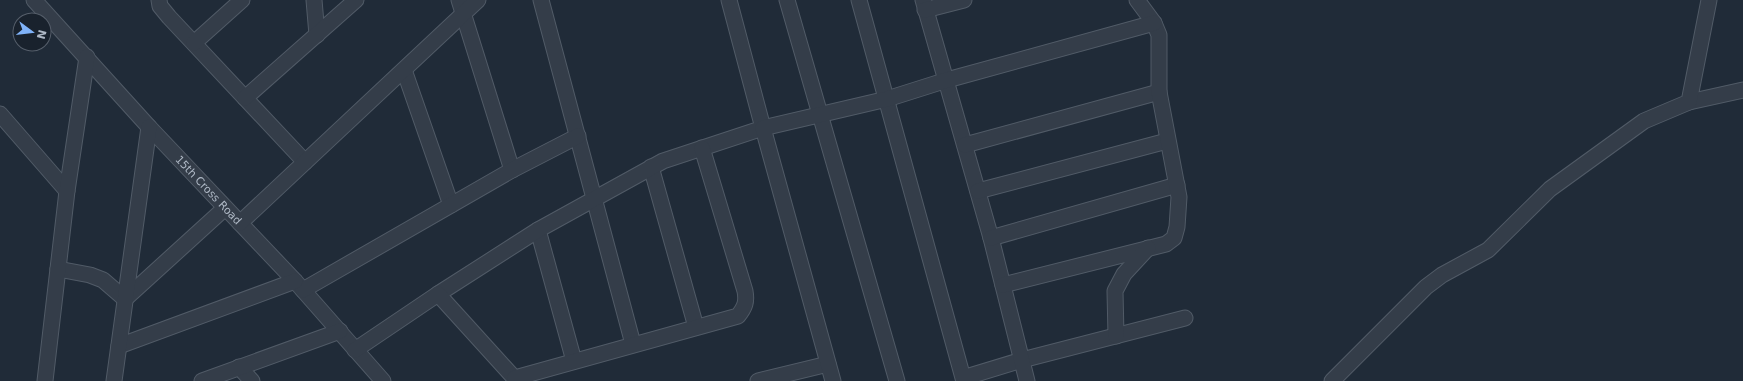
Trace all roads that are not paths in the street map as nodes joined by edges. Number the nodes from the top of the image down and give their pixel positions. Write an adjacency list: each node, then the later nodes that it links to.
1 (34, 0): 19 (street, 15th Cross Road)
2 (159, 0): 18 (street)
3 (242, 0): 18 (street)
4 (314, 0): 17 (street)
5 (356, 0): 17 (street)
6 (478, 0): 15 (street)
7 (541, 0): 31 (street)
8 (728, 0): 30 (street)
9 (787, 0): 28 (street)
10 (859, 0): 25 (street)
11 (964, 0): 14 (street)
12 (1137, 0): 16 (street)
13 (1709, 0): 26 (street)
14 (924, 5): 21 (street)
15 (461, 7): 20 (street); 37 (street)
16 (1154, 22): 21 (street); 23 (street)
17 (317, 35): 24 (street)
18 (194, 43): 24 (street)
19 (87, 57): 29 (street, 15th Cross Road); 39 (street)
20 (404, 70): 35 (street); 42 (street)
21 (947, 80): 25 (street); 33 (street)
22 (1743, 90): 26 (street)
23 (1159, 92): 32 (street); 33 (street)
24 (245, 98): 35 (street)
25 (887, 99): 28 (street); 66 (street)
26 (1689, 102): 76 (street)
27 (0, 114): 39 (street)
28 (821, 114): 30 (street); 74 (street)
29 (149, 127): 43 (street, 15th Cross Road); 52 (street)
30 (763, 128): 34 (street); 62 (street)
31 (578, 136): 37 (street); 41 (street)
32 (1167, 141): 38 (street); 40 (street)
33 (965, 145): 40 (street)
34 (702, 148): 36 (street); 54 (street)
35 (305, 162): 44 (street)
36 (651, 167): 41 (street); 54 (street)
37 (512, 170): 42 (street)
38 (1177, 185): 46 (street); 47 (street)
39 (67, 191): 48 (street)
40 (978, 191): 46 (street)
41 (594, 199): 45 (street); 57 (street)
42 (451, 205): 50 (street)
43 (225, 208): 44 (street, 15th Cross Road); 52 (street)
44 (240, 223): 50 (street, 15th Cross Road)
45 (538, 230): 51 (street); 61 (street)
46 (991, 238): 49 (street)
47 (1148, 248): 49 (street); 56 (street)
48 (58, 269): 52 (street); 67 (street)
49 (1003, 285): 60 (street)
50 (299, 286): 55 (street, 15th Cross Road); 58 (street)
51 (438, 294): 59 (street); 65 (street)
52 (125, 299): 58 (street)
53 (1185, 318): 56 (street)
54 (696, 327): 57 (street)
55 (340, 331): 59 (street, 15th Cross Road); 63 (street)
56 (1116, 336): 60 (street)
57 (633, 344): 61 (street)
58 (119, 346): 68 (street)
59 (355, 350): 71 (street, 15th Cross Road)
60 (1022, 360): 66 (street); 75 (street)
61 (574, 361): 65 (street)
62 (828, 364): 72 (street); 73 (street)
63 (239, 367): 64 (street); 70 (street)
64 (220, 378): 69 (street)
65 (516, 380)
66 (958, 380)
67 (45, 381)
68 (114, 381)
69 (202, 381)
70 (252, 381)
71 (382, 381)
72 (758, 381)
73 (834, 381)
74 (897, 381)
75 (1027, 381)
76 (1332, 381)

